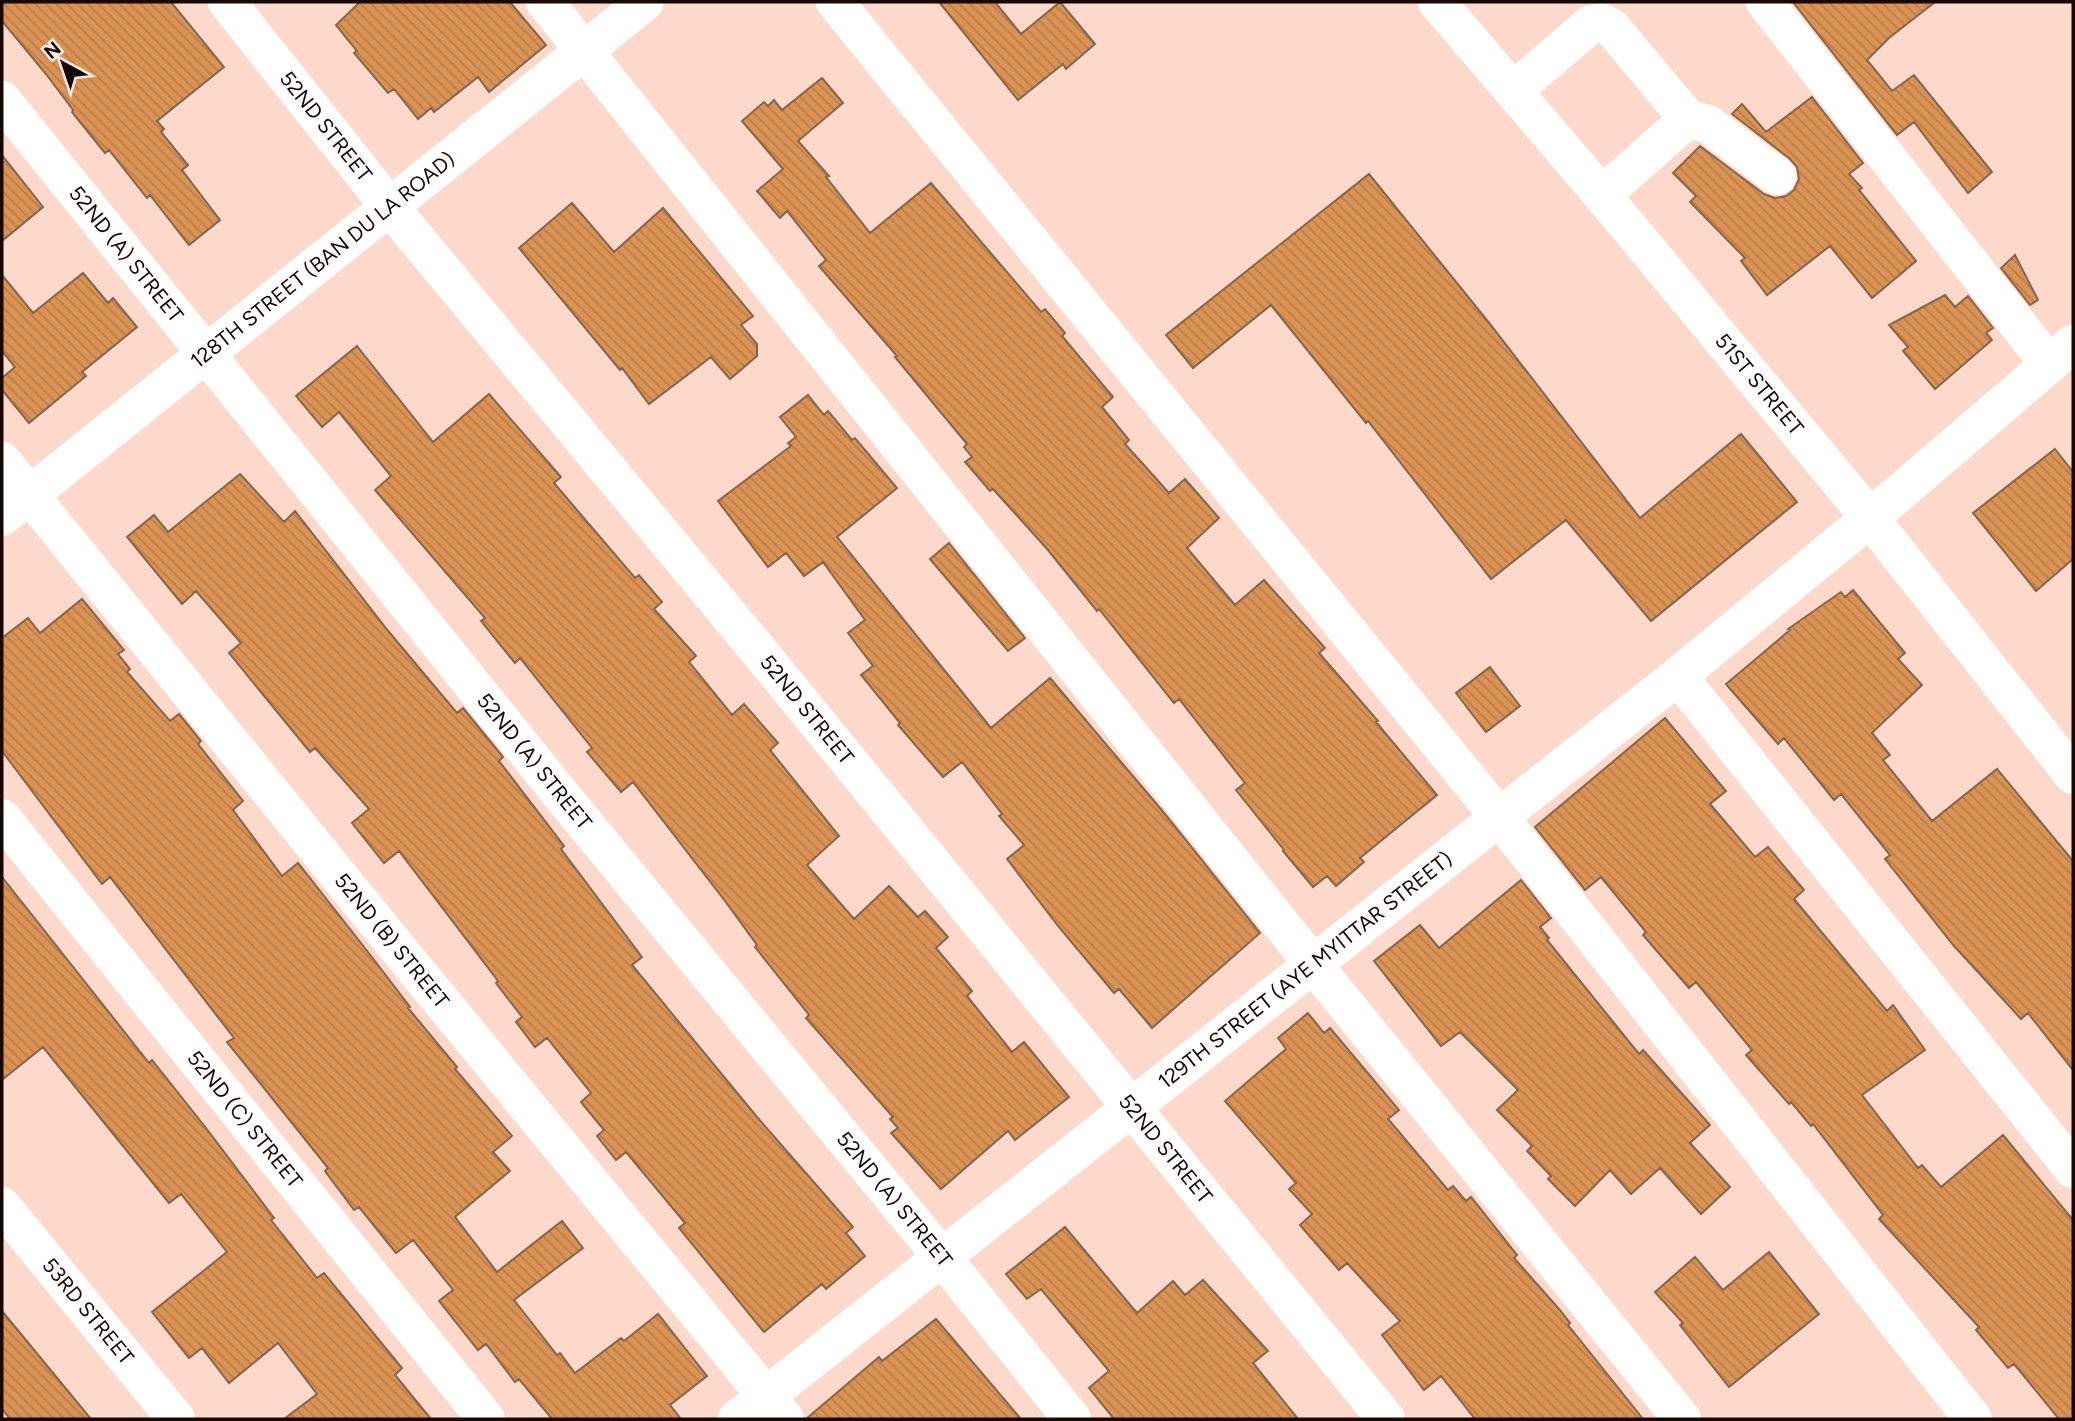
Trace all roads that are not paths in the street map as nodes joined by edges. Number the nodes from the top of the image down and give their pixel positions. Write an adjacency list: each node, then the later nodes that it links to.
1 (227, 2): 13 (street, 52ND STREET)
2 (545, 2): 7 (street)
3 (645, 2): 7 (street, 128TH STREET (BAN DU LA ROAD))
4 (835, 2): 22 (street)
5 (1437, 2): 8 (street, 51ST STREET)
6 (1765, 2): 15 (street)
7 (584, 50): 13 (street, 128TH STREET (BAN DU LA ROAD)); 23 (street)
8 (1513, 91): 10 (street); 12 (street, 51ST STREET)
9 (2, 100): 14 (street, 52ND (A) STREET)
10 (1688, 119): 11 (street); 12 (street)
11 (1777, 176)
12 (1602, 195): 18 (street, 51ST STREET)
13 (389, 206): 14 (street, 128TH STREET (BAN DU LA ROAD)); 24 (street, 52ND STREET)
14 (204, 354): 17 (street, 128TH STREET (BAN DU LA ROAD)); 27 (street, 52ND (A) STREET)
15 (2061, 354): 18 (street, 129TH STREET (AYE MYITTAR STREET))
16 (2, 461): 17 (street, 52ND (B) STREET)
17 (15, 506): 28 (street, 52ND (B) STREET)
18 (1870, 518): 19 (street, 129TH STREET (AYE MYITTAR STREET)); 20 (street, 51ST STREET)
19 (1678, 677): 22 (street, 129TH STREET (AYE MYITTAR STREET)); 25 (street)
20 (2073, 775)
21 (2, 818): 30 (street, 52ND (C) STREET)
22 (1500, 818): 23 (street, 129TH STREET (AYE MYITTAR STREET)); 35 (street)
23 (1313, 964): 24 (street, 129TH STREET (AYE MYITTAR STREET)); 34 (street)
24 (1131, 1108): 27 (street, 129TH STREET (AYE MYITTAR STREET)); 33 (street, 52ND STREET)
25 (2073, 1168)
26 (2, 1206): 29 (street, 53RD STREET)
27 (942, 1256): 28 (street, 129TH STREET (AYE MYITTAR STREET)); 32 (street, 52ND (A) STREET)
28 (776, 1407): 31 (street, 129TH STREET (AYE MYITTAR STREET))
29 (176, 1419)
30 (486, 1419)
31 (737, 1419)
32 (1072, 1419)
33 (1386, 1419)
34 (1682, 1419)
35 (1973, 1419)

